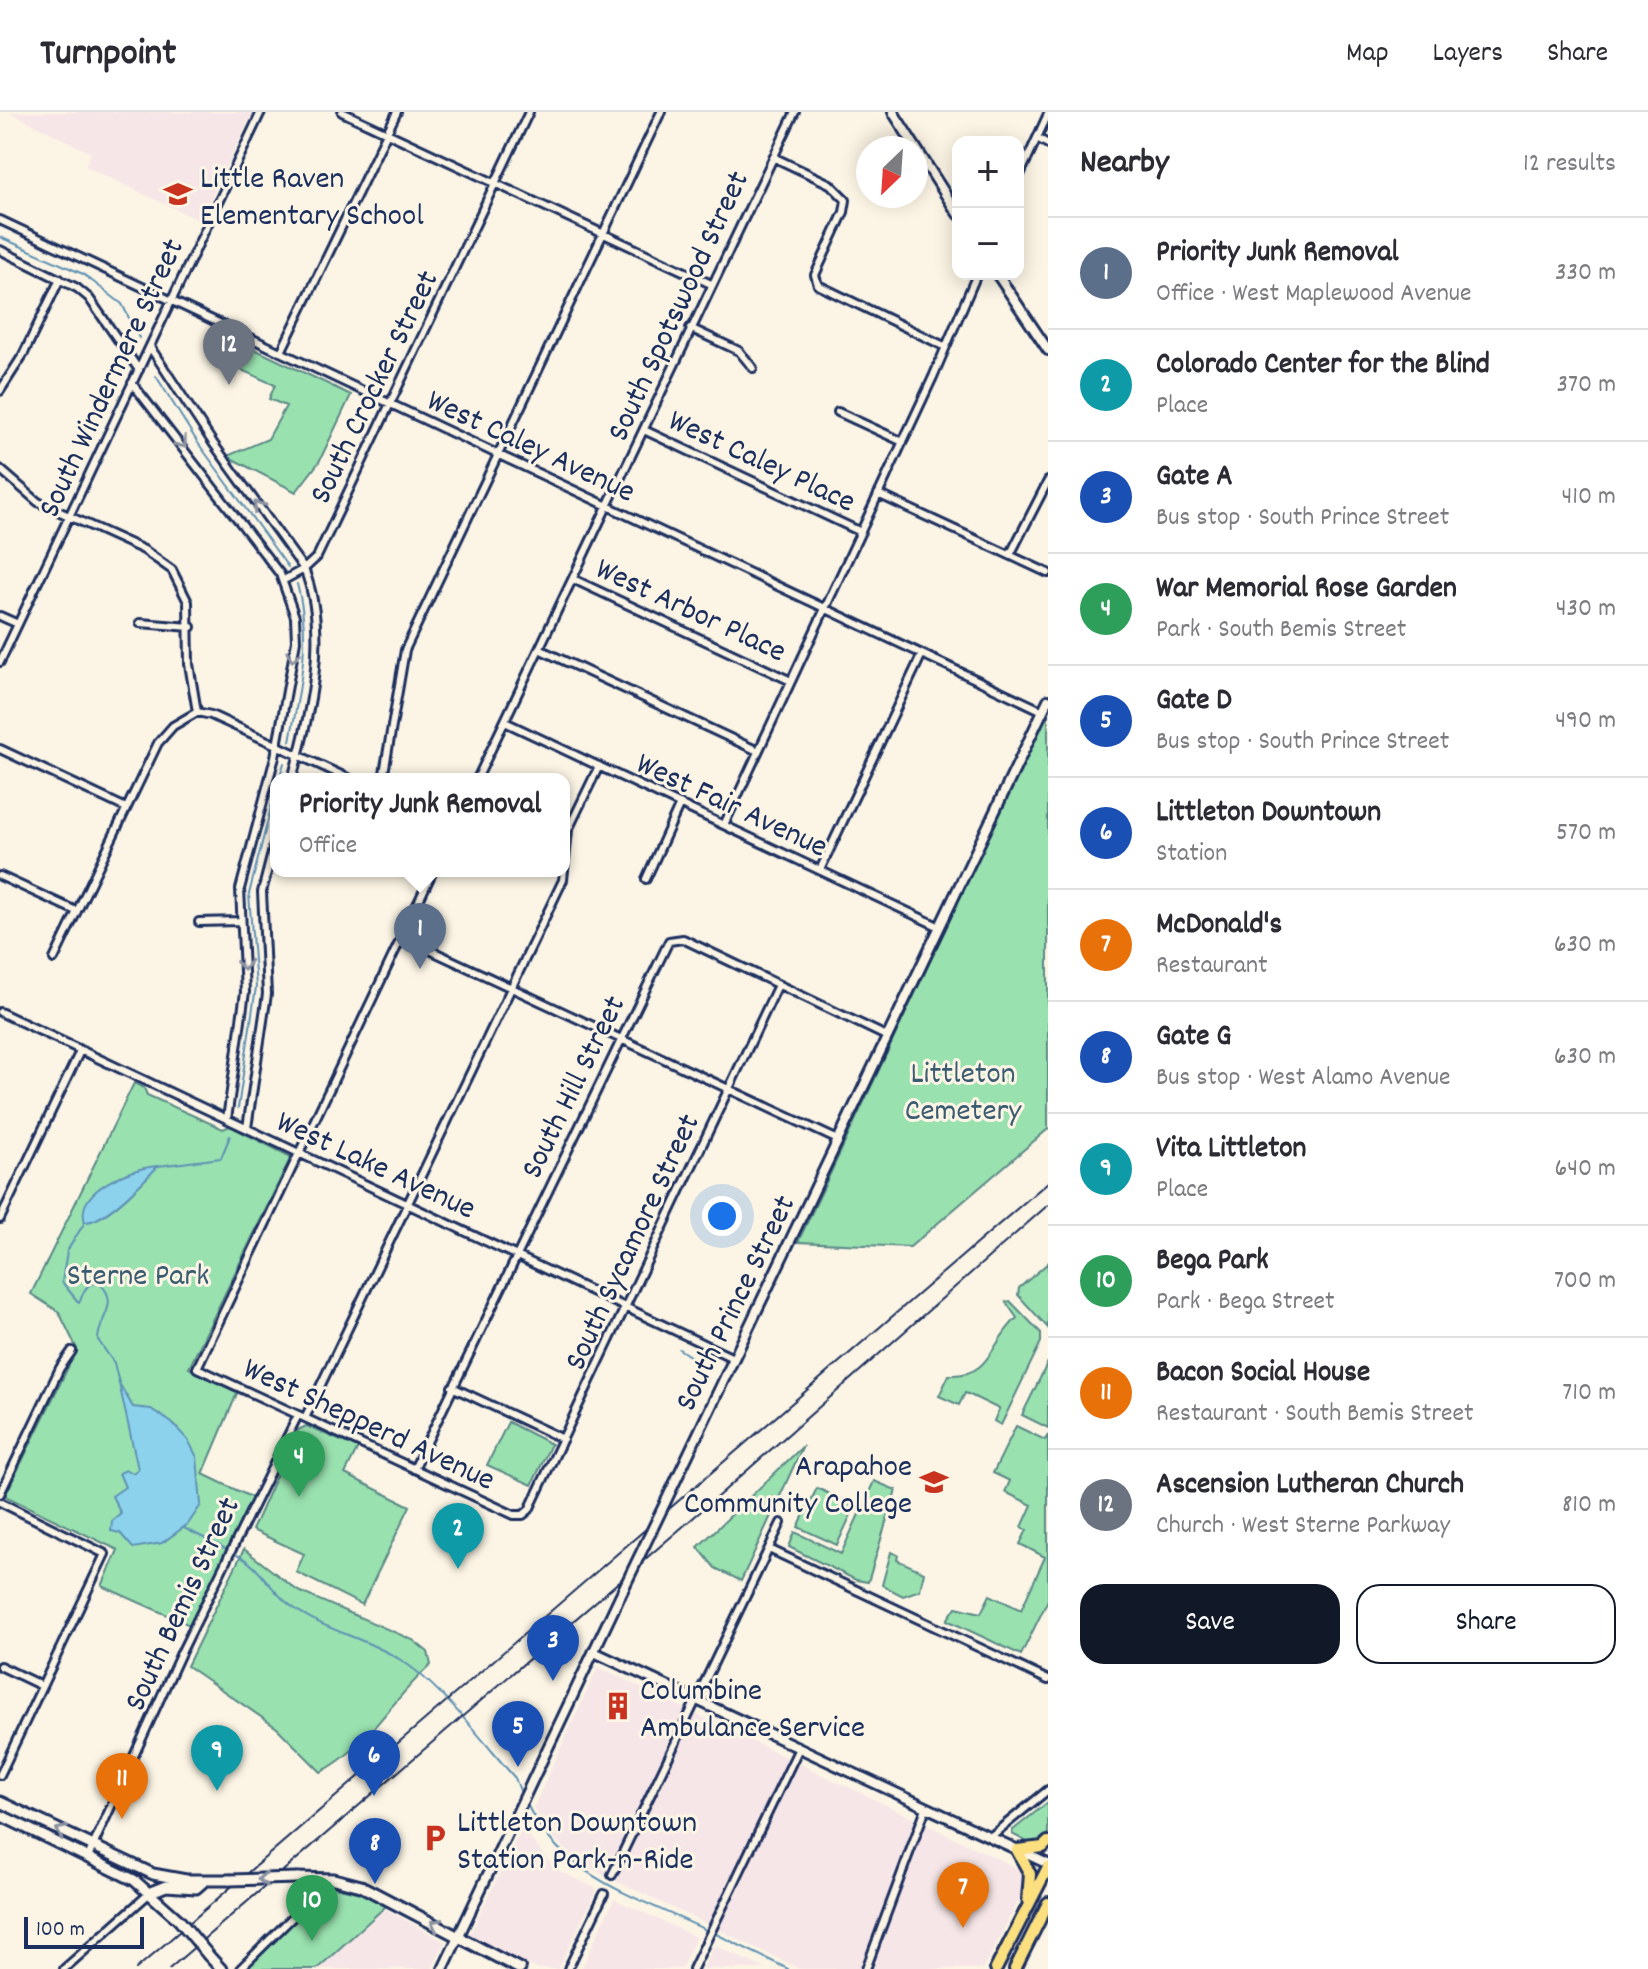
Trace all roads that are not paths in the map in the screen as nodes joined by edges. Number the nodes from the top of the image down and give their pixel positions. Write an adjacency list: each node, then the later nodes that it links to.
1 (261, 112): 23 (street, South Windermere Street)
2 (342, 112): 9 (street)
3 (397, 112): 9 (street)
4 (529, 112): 14 (street, South Crocker Street)
5 (661, 112): 17 (street)
6 (795, 112): 12 (street, South Spotswood Street)
7 (893, 112): 15 (street)
8 (1048, 114): 10 (street)
9 (386, 133): 14 (street); 28 (street)
10 (1037, 138): 11 (street); 13 (street)
11 (1048, 144)
12 (773, 157): 22 (street, South Spotswood Street); 25 (street)
13 (1024, 166)
14 (495, 184): 17 (street); 33 (street, South Crocker Street)
15 (954, 208)
16 (0, 220): 23 (street, West Caley Avenue)
17 (603, 234): 22 (street); 37 (street)
18 (0, 250): 19 (street)
19 (60, 279): 30 (street); 32 (street)
20 (974, 280): 25 (street)
21 (1001, 280): 27 (street)
22 (711, 284): 24 (street, South Spotswood Street)
23 (172, 301): 26 (street, South Windermere Street); 28 (street, West Caley Avenue)
24 (690, 328): 29 (street); 35 (street, South Spotswood Street)
25 (944, 346): 36 (street)
26 (150, 347): 30 (street, South Windermere Street); 45 (street, one-way to 26)
27 (1048, 350)
28 (281, 352): 33 (street, West Caley Avenue)
29 (753, 368)
30 (139, 370): 31 (street, South Windermere Street)
31 (132, 383): 42 (street, South Windermere Street); 48 (street, one-way to 48)
32 (0, 391)
33 (390, 403): 37 (street, West Caley Avenue); 45 (street, South Crocker Street)
34 (838, 412): 36 (street)
35 (644, 430): 41 (street, South Spotswood Street); 43 (street, West Caley Place)
36 (903, 442): 40 (street)
37 (498, 454): 41 (street, West Caley Avenue); 69 (street)
38 (0, 469): 42 (street)
39 (1048, 481): 44 (street)
40 (878, 494): 43 (street); 44 (street, West Caley Place)
41 (608, 506): 47 (street, South Spotswood Street); 49 (street, West Caley Avenue)
42 (69, 516): 52 (street, South Windermere Street); 53 (street)
43 (861, 532): 49 (street)
44 (1010, 555): 46 (street, West Caley Place)
45 (304, 569): 48 (street, South Crocker Street); 65 (street)
46 (1048, 573)
47 (573, 579): 54 (street, South Spotswood Street); 57 (street, West Arbor Place)
48 (284, 580): 62 (street, one-way to 62)
49 (825, 608): 55 (street, West Caley Avenue); 57 (street)
50 (0, 616): 52 (street)
51 (140, 623): 53 (street)
52 (18, 624): 56 (street, South Windermere Street)
53 (191, 627): 60 (street)
54 (539, 649): 61 (street, South Spotswood Street); 64 (street)
55 (922, 654): 59 (street, West Caley Avenue); 76 (street)
56 (0, 662)
57 (791, 681): 64 (street)
58 (1048, 700): 59 (street, South Prince Street)
59 (1043, 711): 84 (street, South Prince Street)
60 (197, 712): 62 (street); 72 (street)
61 (505, 722): 66 (street, West Fair Avenue); 70 (street, South Spotswood Street)
62 (277, 746): 65 (street); 82 (street)
63 (0, 749): 72 (street)
64 (758, 751): 73 (street)
65 (298, 756): 67 (street); 68 (street)
66 (599, 766): 71 (street, West Fair Avenue); 74 (street, South Bemis Street)
67 (294, 773)
68 (336, 773)
69 (384, 773)
70 (480, 773)
71 (680, 804): 73 (street, West Fair Avenue); 80 (street)
72 (126, 808): 81 (street)
73 (724, 825): 76 (street, West Fair Avenue)
74 (570, 826)
75 (270, 861): 95 (street)
76 (820, 870): 84 (street, West Fair Avenue)
77 (0, 876): 81 (street)
78 (430, 877): 85 (street)
79 (563, 877): 88 (street, South Bemis Street)
80 (646, 879)
81 (76, 911): 86 (street)
82 (240, 921): 83 (street); 94 (street, one-way to 94)
83 (199, 922)
84 (940, 927): 90 (street, South Prince Street)
85 (402, 937): 88 (street); 97 (street)
86 (54, 959)
87 (778, 985): 90 (street); 91 (street, South Hill Street); 93 (street, South Sycamore Street)
88 (512, 988): 91 (street); 98 (street, South Bemis Street)
89 (0, 1012): 92 (street, West Lake Avenue)
90 (888, 1037): 96 (street, South Prince Street)
91 (621, 1039): 93 (street); 100 (street, South Hill Street)
92 (80, 1051): 94 (street, West Lake Avenue); 99 (street)
93 (729, 1089): 96 (street); 101 (street, South Sycamore Street)
94 (227, 1119): 95 (street, West Lake Avenue)
95 (247, 1128): 97 (street, West Lake Avenue)
96 (838, 1140): 103 (street, South Prince Street)
97 (300, 1152): 98 (street, West Lake Avenue); 105 (street, West Shepperd Avenue)
98 (407, 1204): 100 (street, West Lake Avenue); 105 (street, South Bemis Street)
99 (1, 1215)
100 (516, 1255): 101 (street, West Lake Avenue); 104 (street, South Hill Street)
101 (625, 1306): 103 (street, West Lake Avenue); 106 (street, South Sycamore Street)
102 (72, 1351): 108 (street)
103 (733, 1358): 113 (street, South Prince Street, bridge)
104 (452, 1387): 106 (street); 107 (street, South Hill Street)
105 (301, 1416): 107 (street, West Shepperd Avenue); 126 (street, South Bemis Street)
106 (563, 1439): 110 (street, South Sycamore Street)
107 (414, 1469): 110 (street, West Shepperd Avenue)
108 (0, 1494)
109 (0, 1502): 116 (street)
110 (523, 1515)
111 (781, 1523): 112 (street)
112 (769, 1549): 115 (street); 117 (street)
113 (594, 1652): 117 (street); 137 (street, South Prince Street)
114 (0, 1666): 116 (street)
115 (1048, 1680)
116 (42, 1686): 119 (street)
117 (695, 1700): 118 (street); 130 (street)
118 (799, 1748): 122 (street); 144 (street)
119 (0, 1775)
120 (1048, 1790): 124 (street)
121 (0, 1802): 126 (main road, one-way to 121)
122 (926, 1808): 124 (street); 145 (street)
123 (0, 1815): 128 (main road)
124 (990, 1837): 127 (street)
125 (1048, 1842): 127 (highway)
126 (94, 1846): 128 (street, South Bemis Street); 132 (main road)
127 (1017, 1850): 129 (street); 136 (highway)
128 (88, 1857): 133 (main road)
129 (1048, 1865): 136 (highway)
130 (612, 1875)
131 (319, 1878): 132 (main road, one-way to 132, bridge); 137 (main road, one-way to 131); 140 (street)
132 (204, 1881): 133 (main road)
133 (151, 1892): 138 (street); 139 (main road, bridge)
134 (604, 1894): 143 (street)
135 (1048, 1903): 147 (highway)
136 (1026, 1909): 146 (highway)
137 (458, 1936): 141 (street, South Prince Street); 142 (main road)
138 (64, 1969)
139 (221, 1969)
140 (240, 1969)
141 (443, 1969)
142 (520, 1969)
143 (568, 1969)
144 (693, 1969)
145 (866, 1969)
146 (996, 1969)
147 (1015, 1969)

